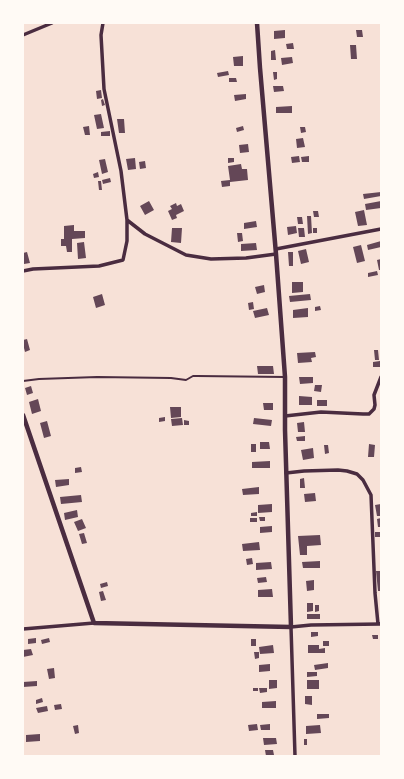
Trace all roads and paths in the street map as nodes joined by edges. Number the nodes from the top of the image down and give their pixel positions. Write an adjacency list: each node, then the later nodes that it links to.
1 (52, 23): 4 (street)
2 (103, 23): 5 (street)
3 (257, 23): 7 (street)
4 (23, 35)
5 (127, 220): 7 (street); 8 (street)
6 (381, 229): 7 (street)
7 (276, 251): 9 (street)
8 (23, 271)
9 (285, 377): 11 (lane); 13 (street)
10 (381, 377): 13 (street)
11 (23, 381)
12 (23, 415): 15 (street)
13 (285, 416): 14 (street)
14 (286, 473): 16 (street); 17 (street)
15 (94, 623): 17 (street); 18 (street)
16 (380, 624): 17 (street)
17 (291, 627): 19 (street)
18 (23, 629)
19 (295, 756)

